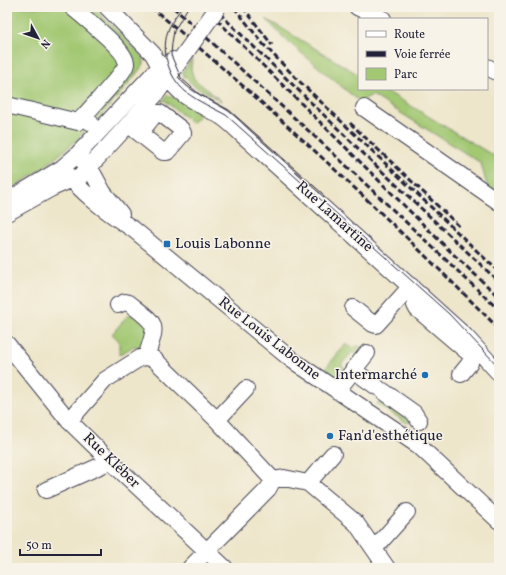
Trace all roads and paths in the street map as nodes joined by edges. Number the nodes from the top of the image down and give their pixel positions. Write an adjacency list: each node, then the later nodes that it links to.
1 (72, 7): 13 (street)
2 (107, 7): 9 (street, Rue Lamartine)
3 (210, 7): 7 (street)
4 (218, 7): 7 (street, bridge)
5 (357, 7): 6 (street)
6 (381, 18)
7 (184, 50): 9 (street)
8 (488, 68): 10 (street)
9 (165, 73): 14 (street); 15 (street); 15 (street); 24 (street, Rue Lamartine)
10 (499, 73)
11 (7, 106): 13 (street)
12 (364, 108): 21 (street)
13 (84, 116): 14 (street)
14 (100, 131): 16 (street)
15 (101, 154): 18 (street)
16 (77, 155): 17 (street); 18 (street, Rue Louis Labonne)
17 (62, 168): 19 (street, Rue Louis Labonne); 20 (street)
18 (90, 168): 19 (street); 23 (street, Rue Louis Labonne)
19 (72, 180): 22 (street); 23 (street, Rue Louis Labonne)
20 (7, 201)
21 (499, 202)
22 (7, 213)
23 (133, 229): 35 (street, Rue Louis Labonne)
24 (416, 291): 26 (street); 29 (street, Rue Lamartine)
25 (118, 305): 30 (street)
26 (353, 308)
27 (7, 344): 36 (street, Rue Kléber)
28 (367, 353): 31 (street)
29 (476, 353): 32 (street, Rue Lamartine); 33 (street)
30 (146, 357): 36 (street); 37 (street)
31 (353, 370): 35 (street); 38 (street)
32 (499, 373)
33 (461, 374)
34 (246, 389): 37 (street)
35 (336, 391): 45 (street, Rue Louis Labonne)
36 (69, 420): 40 (street, Rue Kléber)
37 (217, 420): 41 (street)
38 (419, 421)
39 (333, 454): 42 (street)
40 (108, 459): 43 (street); 47 (street, Rue Kléber)
41 (273, 480): 42 (street); 47 (street)
42 (308, 483): 46 (street)
43 (46, 490)
44 (407, 512): 46 (street)
45 (499, 521)
46 (374, 549): 50 (street)
47 (206, 551): 48 (street); 49 (street, Rue Kléber)
48 (190, 568)
49 (225, 568)
50 (387, 568)

